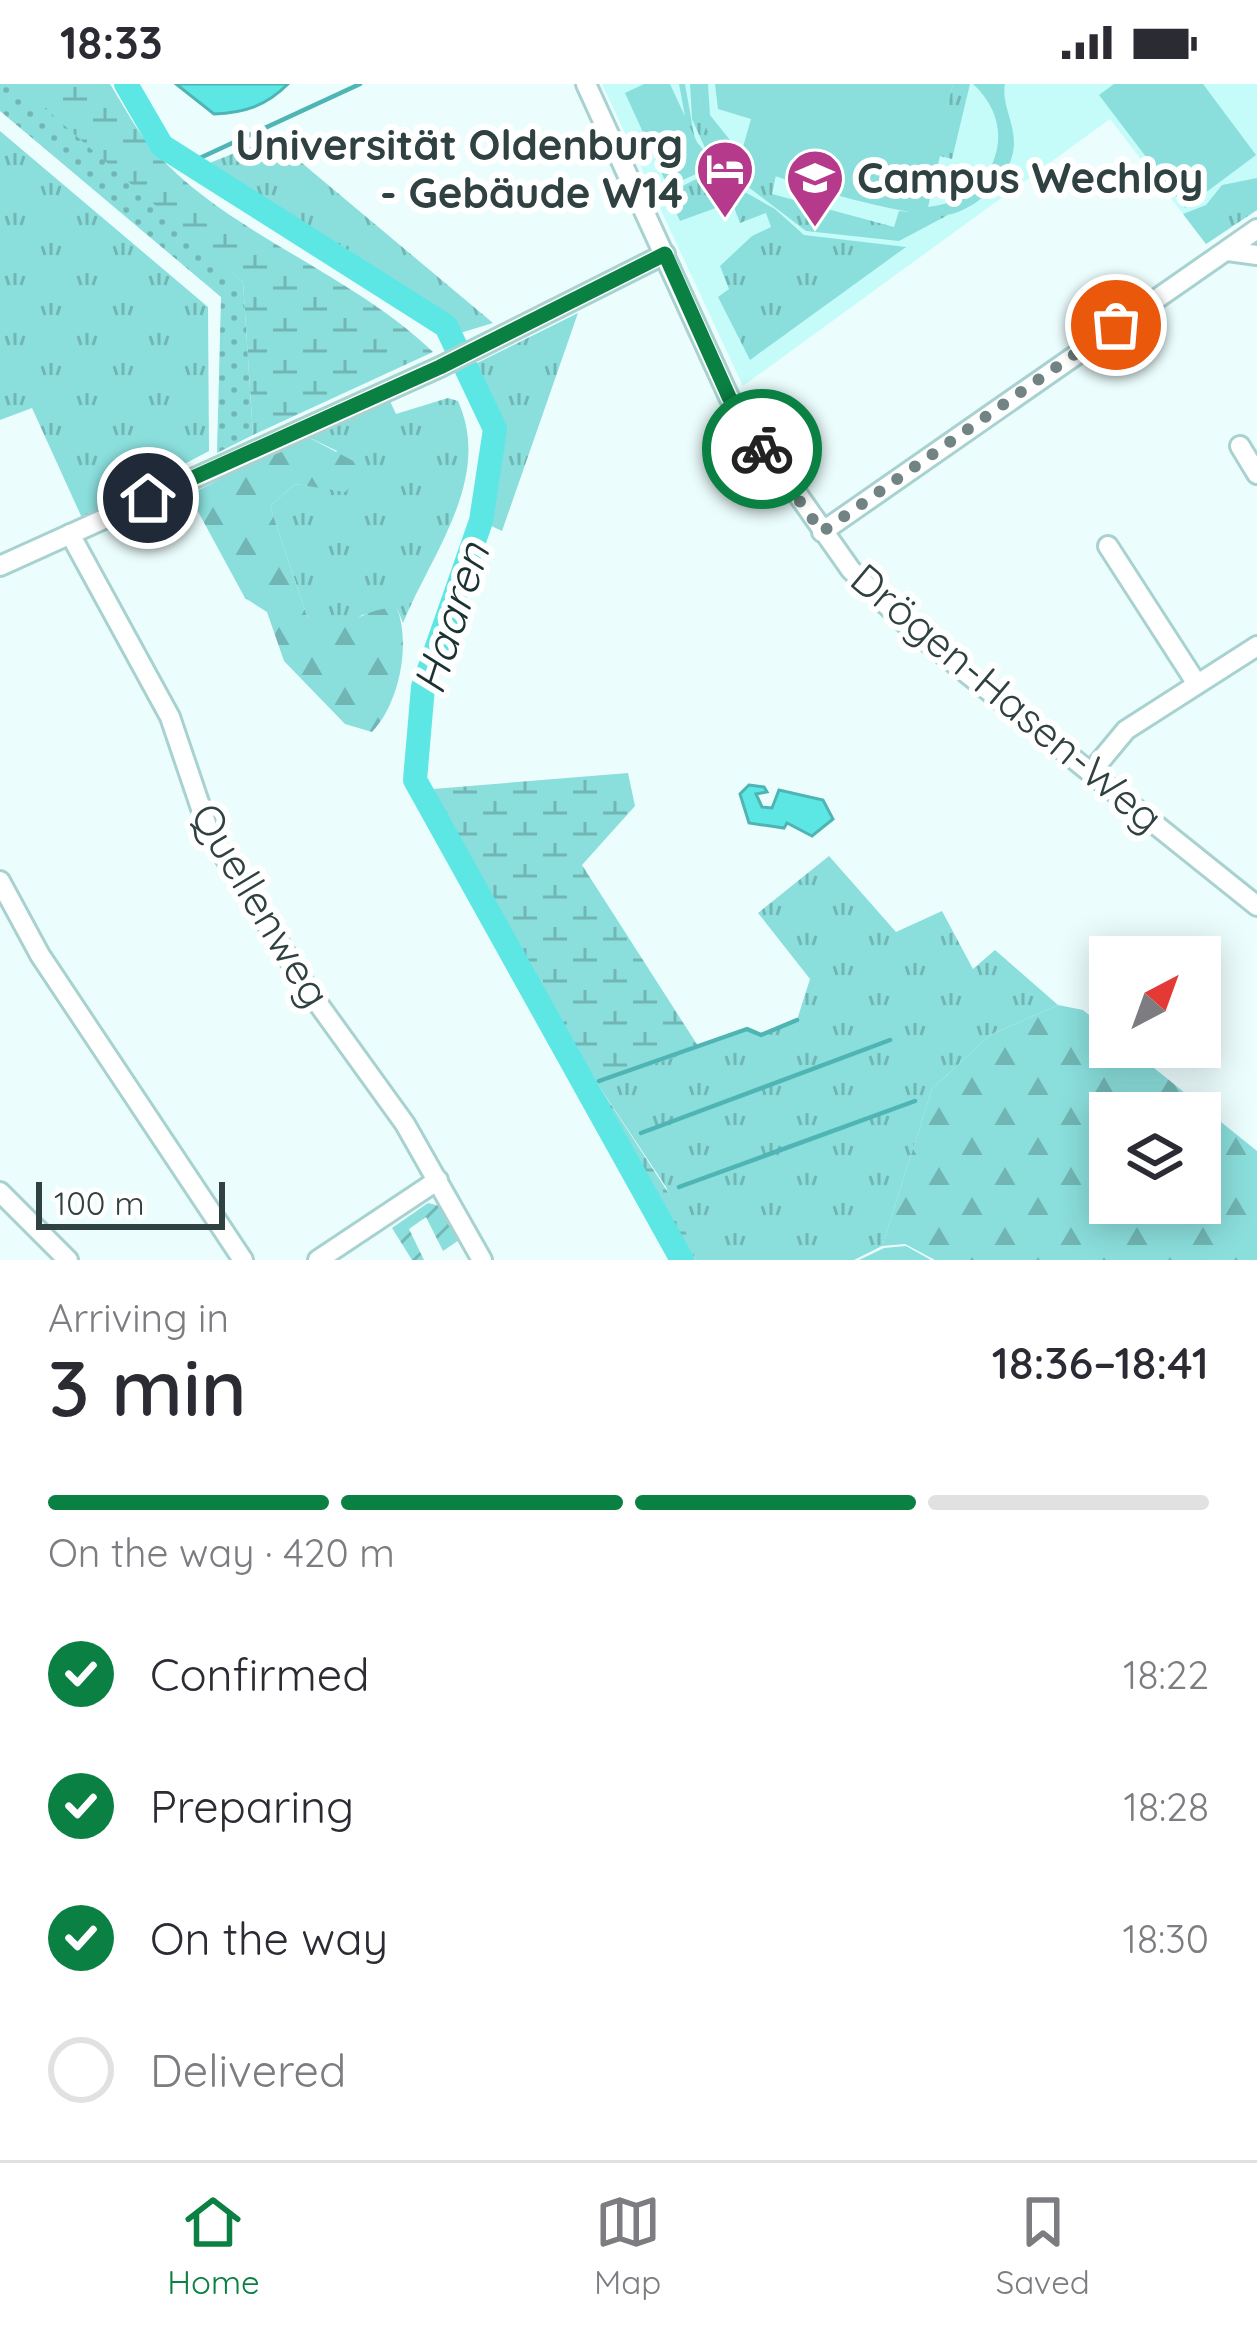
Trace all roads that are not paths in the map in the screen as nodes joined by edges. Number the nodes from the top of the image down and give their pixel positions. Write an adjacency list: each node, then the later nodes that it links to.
1 (586, 84): 4 (street, Drögen-Hasen-Weg)
2 (1257, 229): 3 (street)
3 (1228, 251): 5 (street); 8 (street)
4 (665, 254): 8 (street, Drögen-Hasen-Weg); 9 (street)
5 (1257, 255)
6 (1240, 446): 7 (street)
7 (1257, 474)
8 (822, 532): 14 (street, Drögen-Hasen-Weg)
9 (70, 534): 11 (street); 17 (street, Quellenweg)
10 (1108, 546): 13 (street)
11 (0, 566)
12 (1257, 646): 13 (street)
13 (1198, 684): 14 (street)
14 (1092, 771): 16 (street, Drögen-Hasen-Weg)
15 (0, 881): 20 (street)
16 (1257, 906)
17 (438, 1180): 21 (street); 22 (street, Quellenweg)
18 (0, 1192): 19 (street)
19 (68, 1260)
20 (243, 1260)
21 (318, 1260)
22 (482, 1260)

